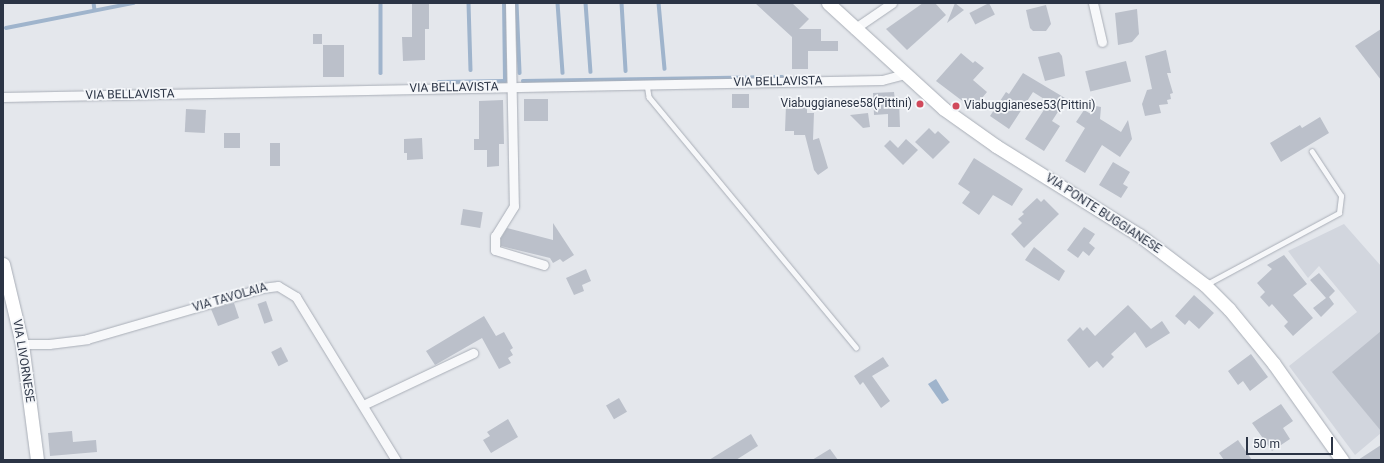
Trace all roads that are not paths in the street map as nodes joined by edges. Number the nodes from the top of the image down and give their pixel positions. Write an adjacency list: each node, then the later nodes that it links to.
1 (510, 3): 9 (street)
2 (828, 3): 5 (main road, VIA PONTE BUGGIANESE)
3 (892, 3): 5 (street)
4 (1093, 3): 6 (street)
5 (854, 29): 7 (main road, VIA PONTE BUGGIANESE)
6 (1102, 42)
7 (904, 74): 8 (street, VIA BELLAVISTA); 15 (main road, VIA PONTE BUGGIANESE)
8 (647, 84): 9 (street, VIA BELLAVISTA); 17 (lane)
9 (513, 87): 10 (street, VIA BELLAVISTA); 13 (street)
10 (3, 97)
11 (1312, 152): 15 (lane)
12 (3, 264): 14 (main road, VIA LIVORNESE)
13 (544, 265)
14 (6, 282): 16 (main road, VIA LIVORNESE)
15 (1205, 285): 22 (main road, VIA PONTE BUGGIANESE)
16 (22, 344): 19 (street, VIA TAVOLAIA); 20 (main road, VIA LIVORNESE)
17 (856, 347)
18 (473, 353): 19 (street)
19 (363, 405): 21 (street, VIA TAVOLAIA)
20 (37, 460)
21 (396, 460)
22 (1342, 460)

